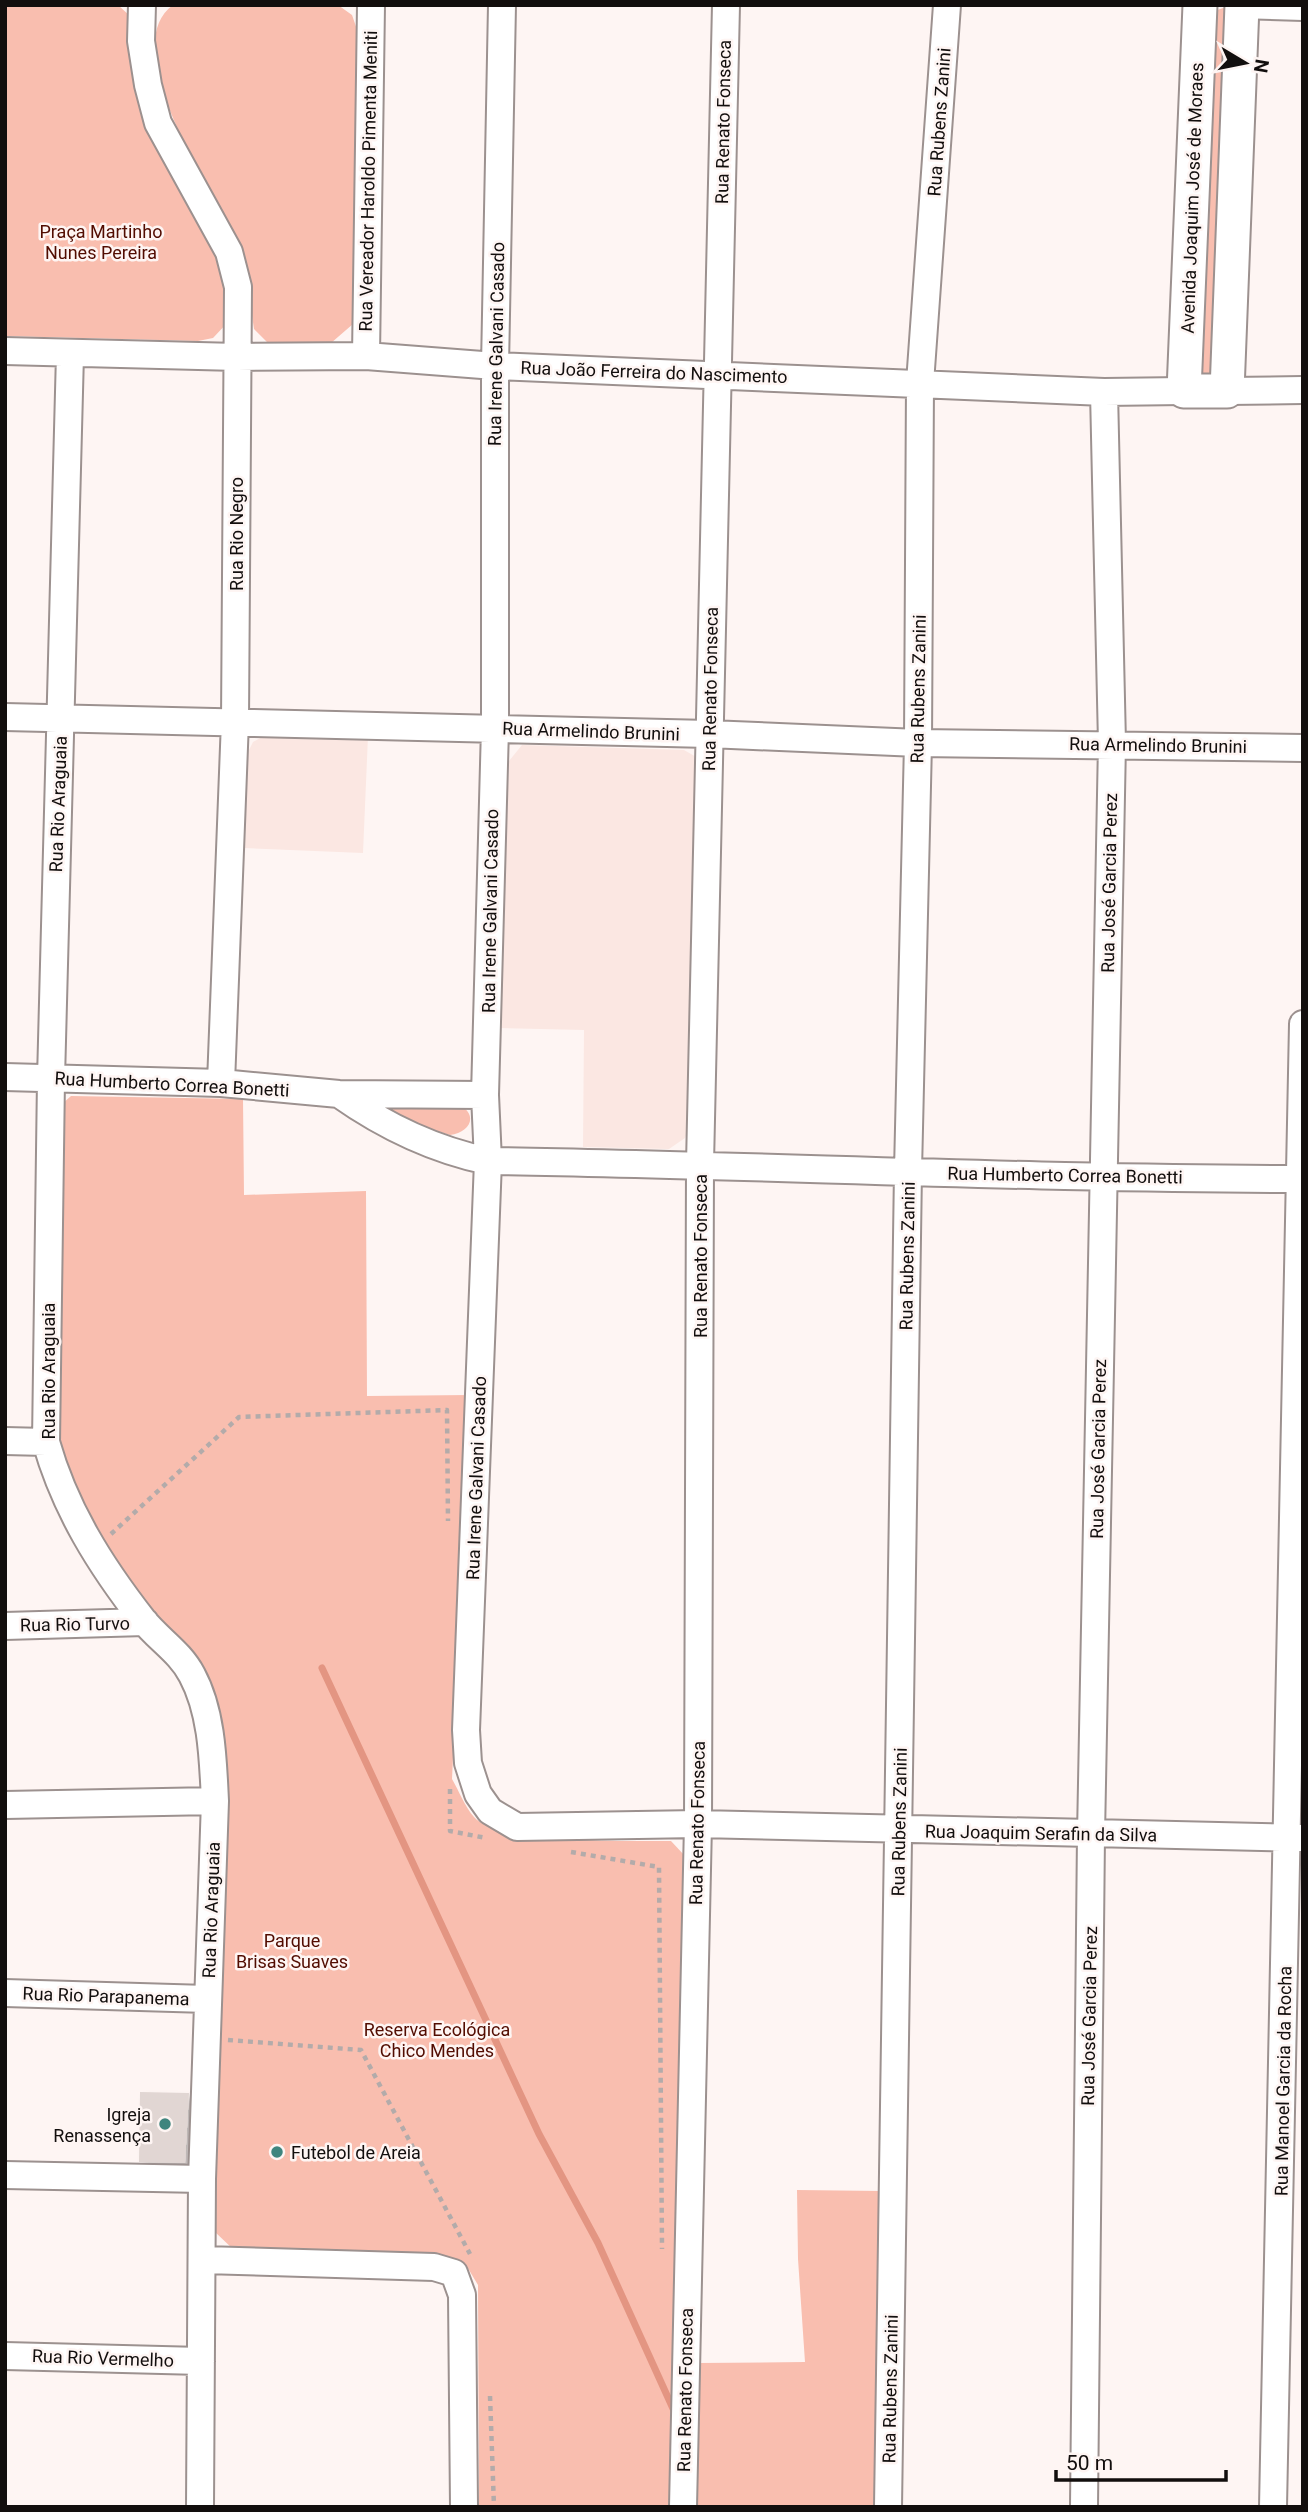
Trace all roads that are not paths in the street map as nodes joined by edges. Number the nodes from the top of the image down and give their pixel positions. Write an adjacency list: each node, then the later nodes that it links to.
1 (142, 5): 12 (street, Rua Rio Negro)
2 (371, 5): 11 (street, Rua Vereador Haroldo Pimenta Meniti)
3 (502, 5): 13 (street, Rua Irene Galvani Casado)
4 (726, 5): 14 (street, Rua Renato Fonseca)
5 (947, 5): 15 (street, Rua Rubens Zanini)
6 (1200, 5): 17 (street, Avenida Joaquim José de Moraes)
7 (1241, 5): 8 (street); 18 (street)
8 (1303, 7)
9 (5, 351): 10 (street, Rua João Ferreira do Nascimento)
10 (70, 354): 12 (street, Rua João Ferreira do Nascimento); 21 (street, Rua Rio Araguaia)
11 (366, 356): 12 (street, Rua João Ferreira do Nascimento); 13 (street, Rua João Ferreira do Nascimento)
12 (237, 357): 22 (street, Rua Rio Negro)
13 (495, 366): 14 (street, Rua João Ferreira do Nascimento); 23 (street, Rua Irene Galvani Casado)
14 (717, 375): 15 (street, Rua João Ferreira do Nascimento); 24 (street, Rua Renato Fonseca)
15 (920, 383): 19 (street, Rua João Ferreira do Nascimento); 25 (street, Rua Rubens Zanini)
16 (1303, 390): 18 (street, Rua João Ferreira do Nascimento)
17 (1184, 391): 18 (street, Rua João Ferreira do Nascimento); 19 (street, Rua João Ferreira do Nascimento)
18 (1227, 391)
19 (1104, 392): 26 (street, Rua José Garcia Perez)
20 (5, 717): 21 (street, Rua Armelindo Brunini)
21 (61, 719): 22 (street, Rua Armelindo Brunini); 30 (street, Rua Rio Araguaia)
22 (235, 721): 23 (street, Rua Armelindo Brunini); 31 (street, Rua Rio Negro)
23 (495, 728): 24 (street, Rua Armelindo Brunini); 33 (street, Rua Irene Galvani Casado)
24 (709, 734): 25 (street, Rua Armelindo Brunini); 35 (street, Rua Renato Fonseca)
25 (918, 743): 26 (street, Rua Armelindo Brunini); 36 (street, Rua Rubens Zanini)
26 (1112, 743): 27 (street, Rua Armelindo Brunini); 37 (street, Rua José Garcia Perez)
27 (1303, 748)
28 (1303, 1024): 38 (street, Rua Manoel Garcia da Rocha)
29 (5, 1077): 30 (street, Rua Humberto Correa Bonetti)
30 (51, 1079): 31 (street, Rua Humberto Correa Bonetti); 40 (street, Rua Rio Araguaia)
31 (220, 1083): 32 (street, Rua Humberto Correa Bonetti)
32 (339, 1094): 33 (street, Rua Humberto Correa Bonetti); 34 (street, Rua Humberto Correa Bonetti)
33 (485, 1095): 34 (street, Rua Irene Galvani Casado)
34 (488, 1161): 35 (street, Rua Humberto Correa Bonetti); 45 (street, Rua Irene Galvani Casado)
35 (700, 1164): 36 (street, Rua Humberto Correa Bonetti); 46 (street, Rua Renato Fonseca)
36 (908, 1171): 37 (street, Rua Humberto Correa Bonetti); 47 (street, Rua Rubens Zanini)
37 (1103, 1178): 38 (street, Rua Humberto Correa Bonetti); 48 (street, Rua José Garcia Perez)
38 (1301, 1178): 49 (street, Rua Manoel Garcia da Rocha)
39 (5, 1441): 40 (street)
40 (46, 1442): 41 (street, Rua Rio Araguaia)
41 (145, 1622): 42 (street, Rua Rio Turvo); 43 (street, Rua Rio Araguaia)
42 (5, 1626)
43 (215, 1801): 44 (street); 51 (street, Rua Rio Araguaia)
44 (5, 1805)
45 (490, 1811): 46 (street, Rua Joaquim Serafin da Silva)
46 (698, 1824): 47 (street, Rua Joaquim Serafin da Silva); 59 (street, Rua Renato Fonseca)
47 (899, 1830): 48 (street, Rua Joaquim Serafin da Silva); 60 (street, Rua Rubens Zanini)
48 (1091, 1835): 49 (street, Rua Joaquim Serafin da Silva); 61 (street, Rua José Garcia Perez)
49 (1296, 1838): 62 (street, Rua Manoel Garcia da Rocha)
50 (5, 1993): 51 (street, Rua Rio Parapanema)
51 (207, 1999): 53 (street, Rua Rio Araguaia)
52 (5, 2175): 53 (street)
53 (202, 2179): 54 (street, Rua Rio Araguaia)
54 (204, 2260): 56 (street, Rua Rio Araguaia); 58 (street)
55 (5, 2356): 56 (street, Rua Rio Vermelho)
56 (201, 2361): 57 (street, Rua Rio Araguaia)
57 (200, 2507)
58 (464, 2507)
59 (683, 2507)
60 (888, 2507)
61 (1084, 2507)
62 (1273, 2507)

